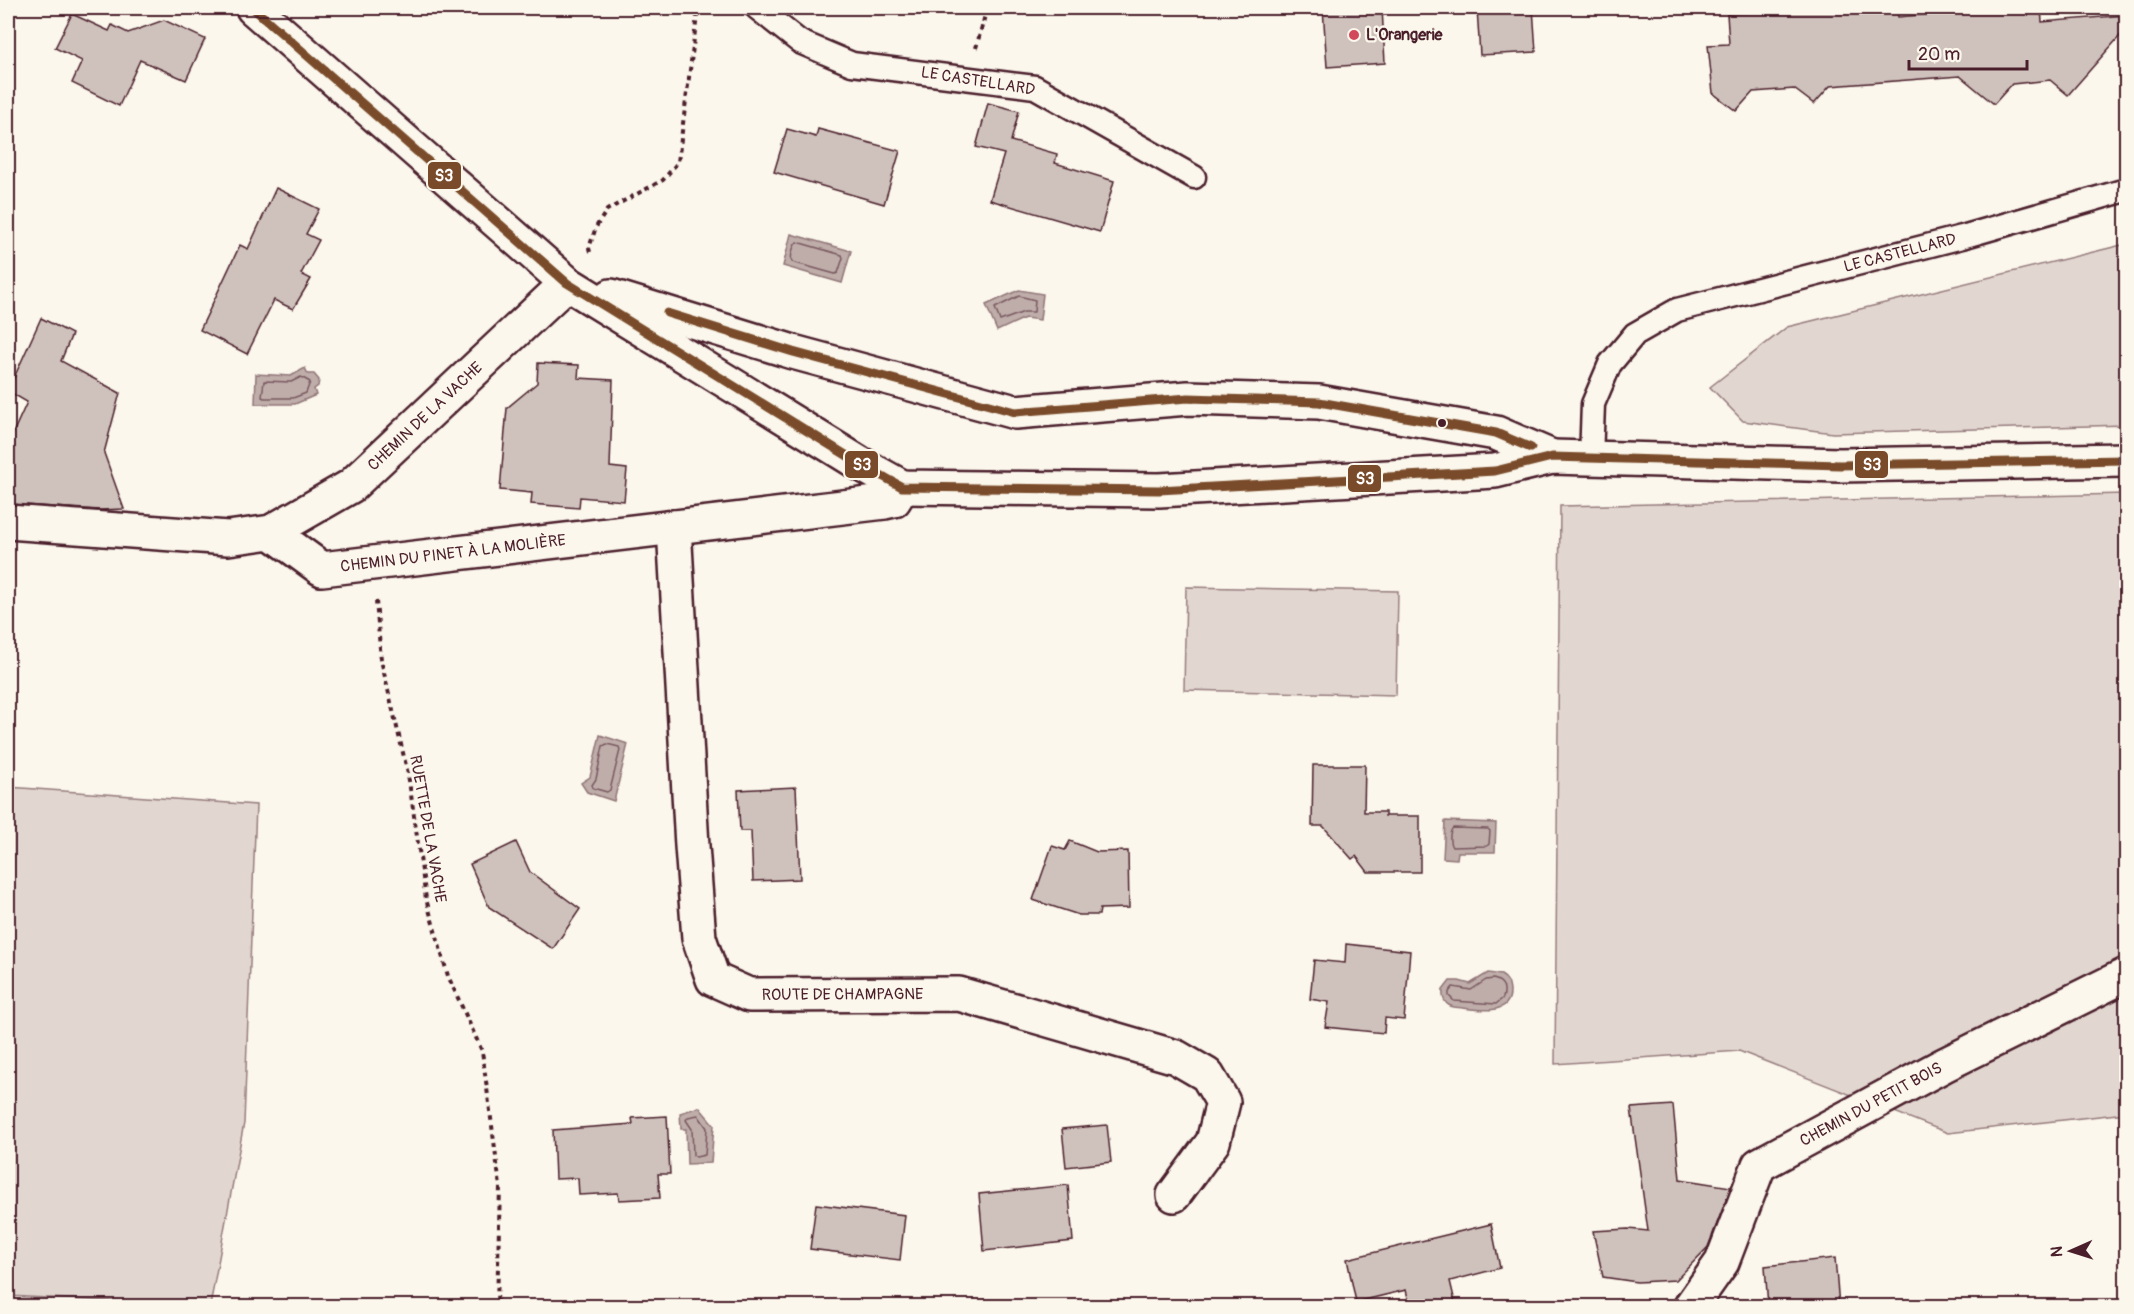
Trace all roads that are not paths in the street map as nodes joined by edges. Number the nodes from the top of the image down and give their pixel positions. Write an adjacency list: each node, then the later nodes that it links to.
1 (253, 8): 5 (street)
2 (757, 8): 3 (lane, LE CASTELLARD)
3 (1194, 177)
4 (2127, 190): 7 (lane, LE CASTELLARD)
5 (567, 283): 6 (street); 9 (street); 12 (street, CHEMIN DE LA VACHE)
6 (1551, 457): 7 (street); 9 (street)
7 (1591, 459): 8 (street)
8 (2127, 460)
9 (902, 487): 11 (street, CHEMIN DU PINET À LA MOLIÈRE)
10 (8, 522): 12 (street)
11 (674, 527): 12 (street, CHEMIN DU PINET À LA MOLIÈRE); 14 (street, ROUTE DE CHAMPAGNE)
12 (270, 532)
13 (2127, 975): 15 (street, CHEMIN DU PETIT BOIS)
14 (1174, 1195)
15 (1691, 1306)

